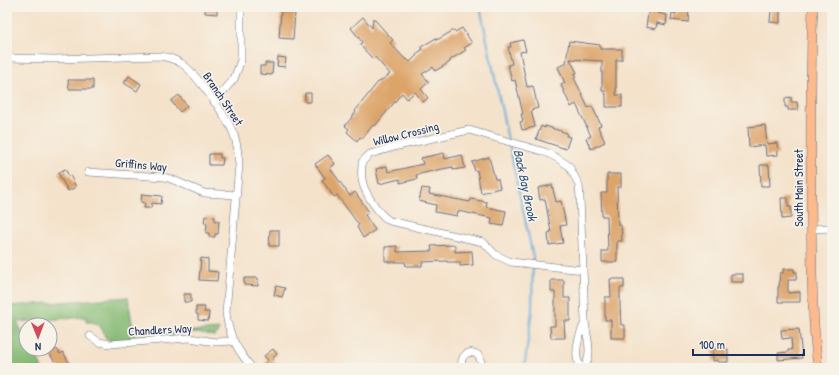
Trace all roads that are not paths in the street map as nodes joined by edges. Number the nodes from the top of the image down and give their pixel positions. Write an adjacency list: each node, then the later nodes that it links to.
1 (241, 7): 4 (street)
2 (813, 7): 7 (main road, South Main Street)
3 (7, 58): 4 (street, Branch Street)
4 (214, 102): 6 (street, Branch Street)
5 (88, 172): 6 (street, Griffins Way)
6 (237, 195): 12 (street, Branch Street)
7 (812, 228): 8 (street); 18 (main road, South Main Street)
8 (832, 228)
9 (583, 270): 9 (street, Willow Crossing); 10 (street, Willow Crossing)
10 (585, 322): 16 (street, Willow Crossing); 17 (street, Willow Crossing)
11 (90, 336): 12 (street, Chandlers Way)
12 (233, 341): 13 (street, Branch Street)
13 (252, 368)
14 (463, 368): 15 (street)
15 (483, 368)
16 (581, 368)
17 (584, 368)
18 (818, 368)

